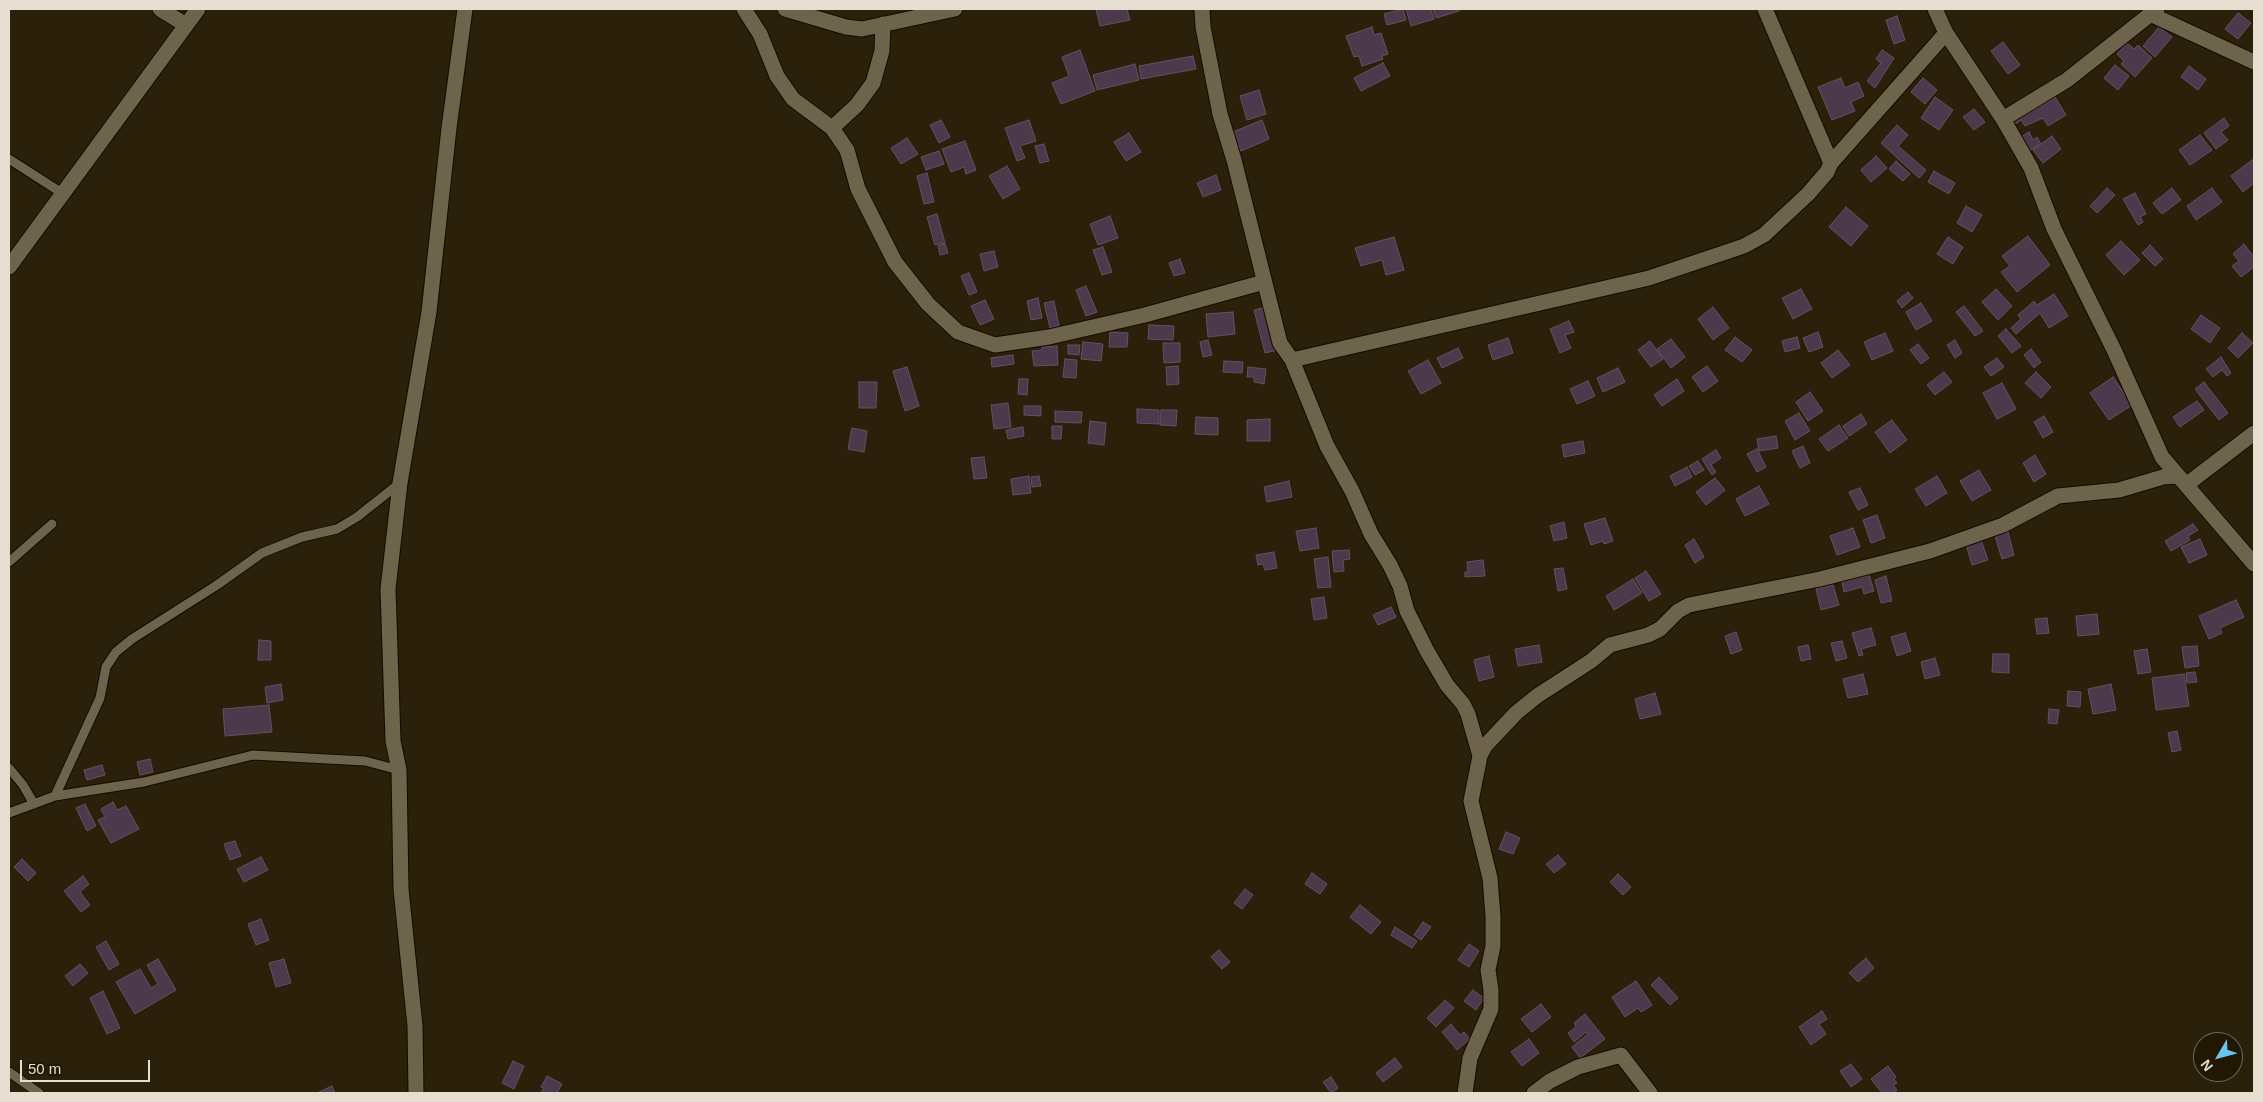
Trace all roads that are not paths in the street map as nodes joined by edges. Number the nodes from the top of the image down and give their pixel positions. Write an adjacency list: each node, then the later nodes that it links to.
1 (160, 9): 12 (street)
2 (198, 9): 12 (street)
3 (465, 9): 25 (street)
4 (744, 9): 16 (street)
5 (785, 9): 11 (street)
6 (954, 9): 11 (street)
7 (1202, 9): 21 (street)
8 (1765, 9): 18 (street)
9 (1935, 9): 13 (street)
10 (2154, 11): 14 (street); 15 (street)
11 (883, 24): 16 (street)
12 (186, 25): 19 (street)
13 (1946, 33): 15 (street); 18 (street)
14 (2254, 62)
15 (2003, 119): 24 (street)
16 (832, 128): 21 (street)
17 (9, 159): 19 (lane)
18 (1831, 163): 22 (street)
19 (62, 193): 20 (street)
20 (9, 267)
21 (1264, 282): 22 (street)
22 (1292, 360): 29 (street)
23 (2254, 433): 24 (street)
24 (2181, 481): 28 (street); 29 (street)
25 (400, 483): 31 (street); 32 (lane)
26 (52, 524): 27 (lane)
27 (9, 562)
28 (2254, 564)
29 (1480, 756): 38 (street)
30 (9, 768): 33 (lane)
31 (399, 770): 32 (lane); 37 (street)
32 (55, 796): 33 (lane)
33 (34, 804): 34 (lane)
34 (9, 814)
35 (9, 1072): 36 (lane)
36 (39, 1093)
37 (416, 1093)
38 (1465, 1093)
39 (1534, 1093): 40 (street)
40 (1650, 1093)

